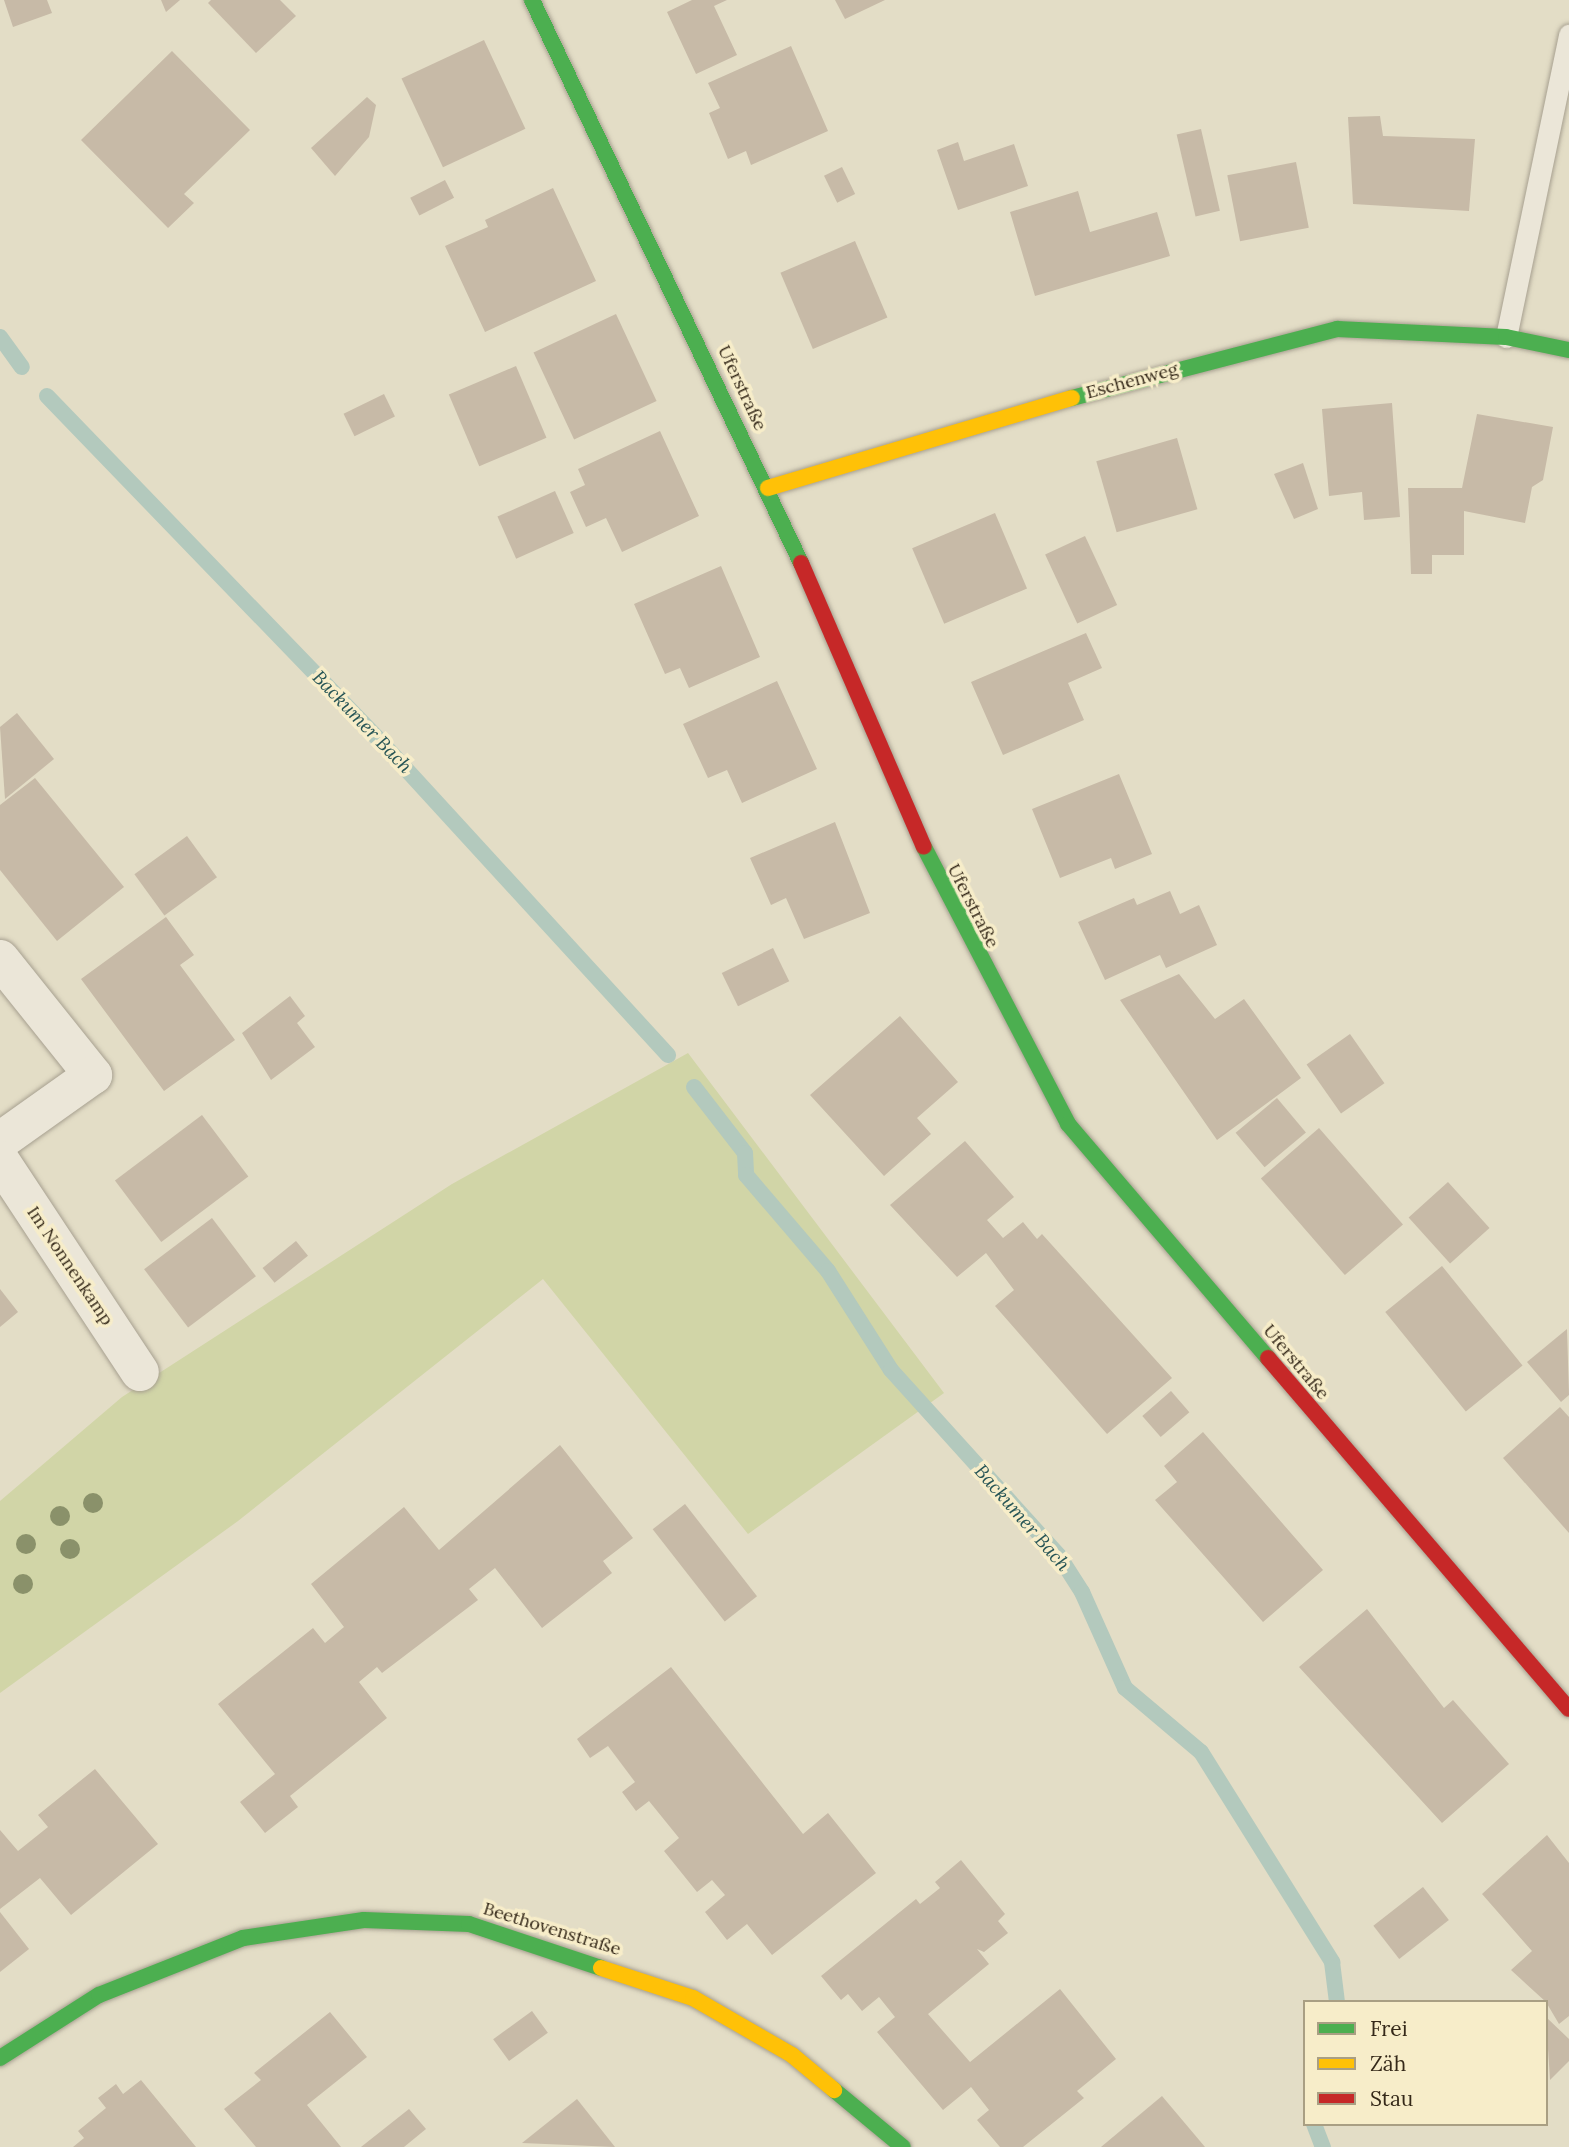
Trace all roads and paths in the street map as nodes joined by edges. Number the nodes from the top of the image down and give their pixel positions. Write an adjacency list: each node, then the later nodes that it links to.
1 (532, 0): 5 (street, Uferstraße)
2 (1569, 35): 3 (lane)
3 (1506, 337): 4 (street, Eschenweg); 5 (street, Eschenweg)
4 (1569, 350)
5 (768, 488): 10 (street, Uferstraße)
6 (0, 959): 7 (street)
7 (0, 1141)
8 (0, 1160): 9 (street, Im Nonnenkamp)
9 (141, 1372)
10 (1569, 1709)
11 (0, 2058): 12 (street, Beethovenstraße)
12 (903, 2147)

